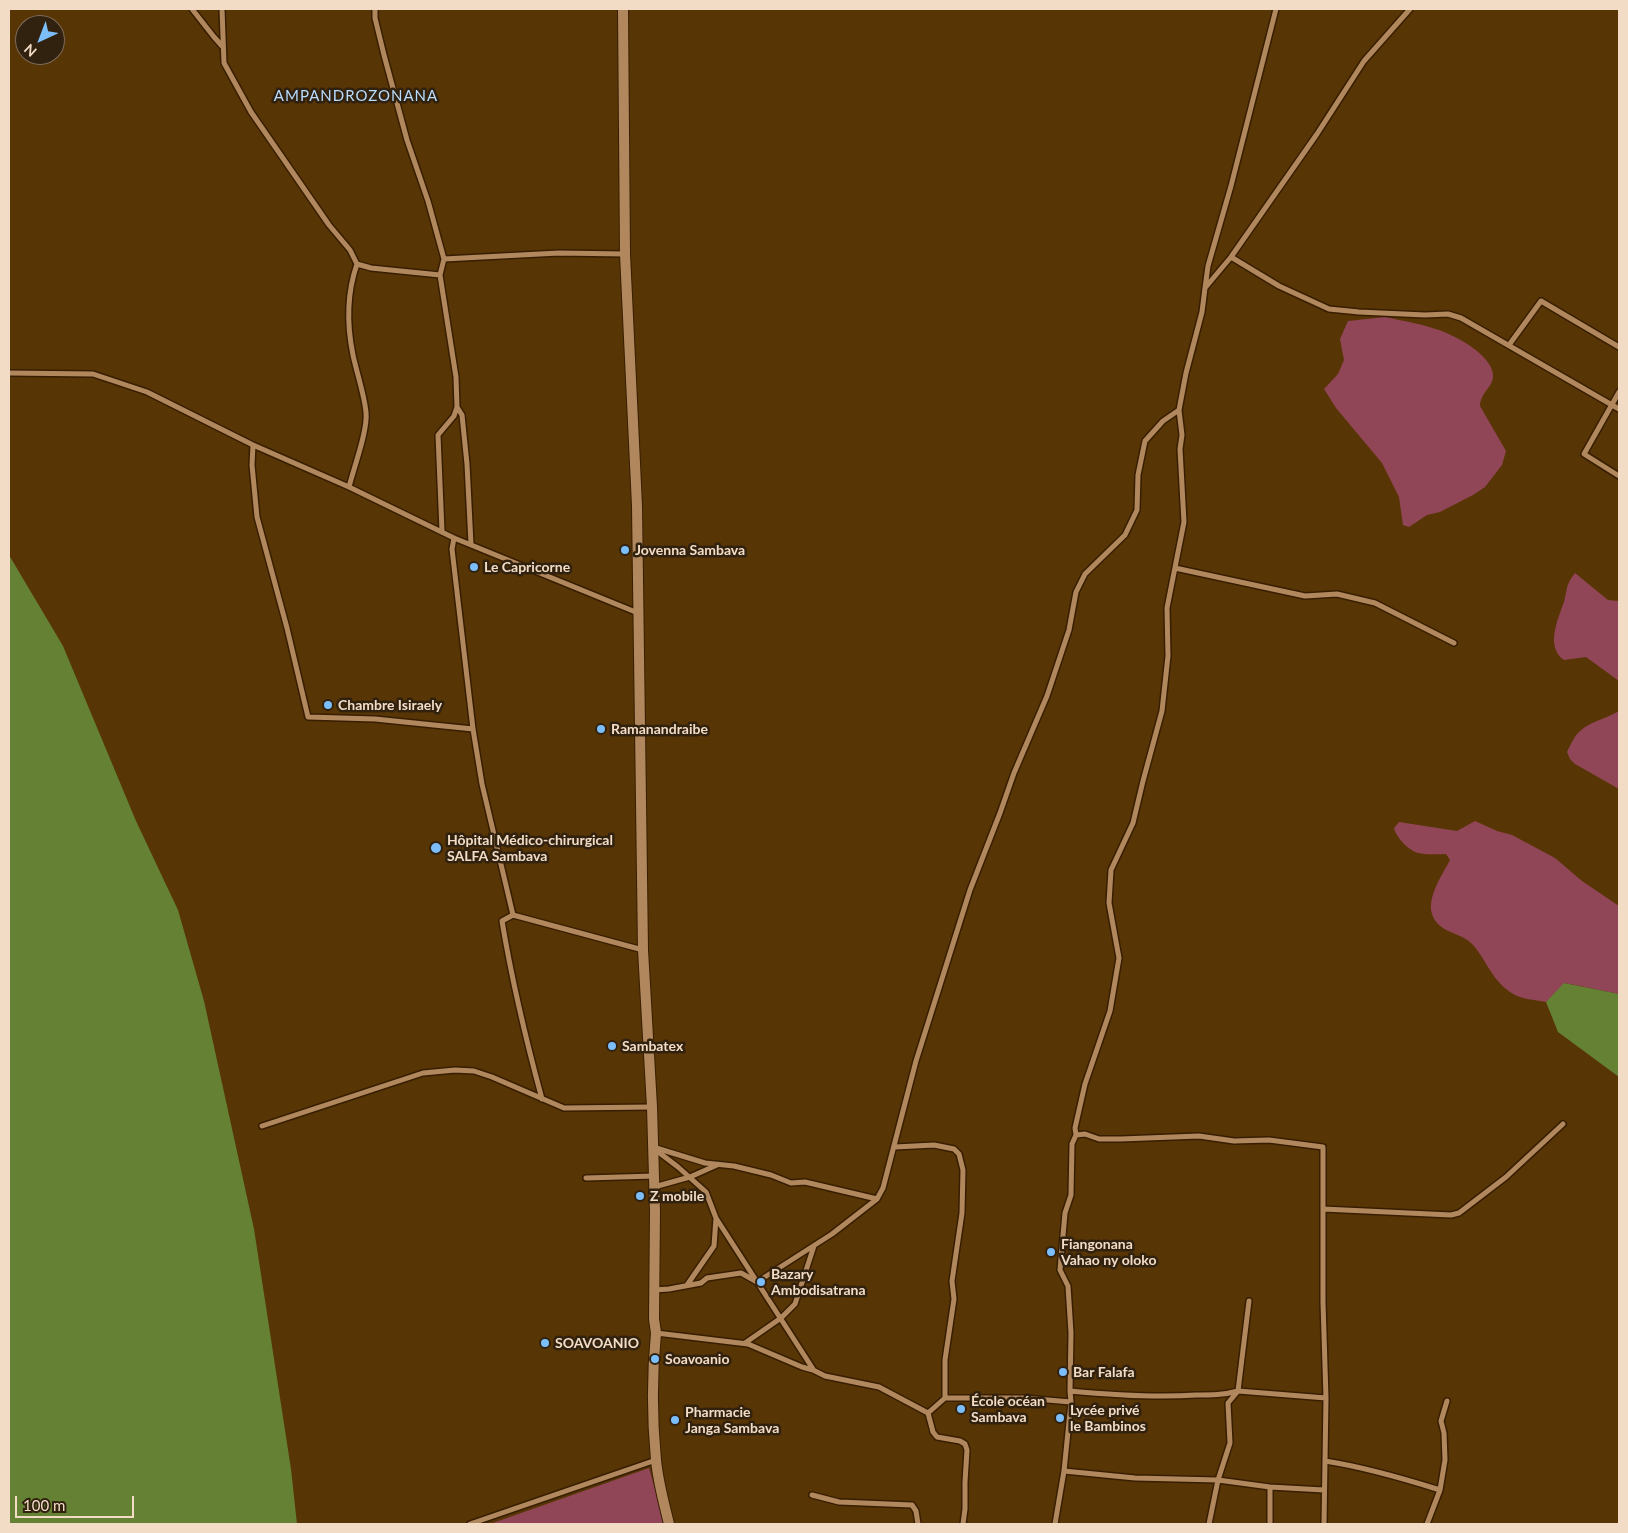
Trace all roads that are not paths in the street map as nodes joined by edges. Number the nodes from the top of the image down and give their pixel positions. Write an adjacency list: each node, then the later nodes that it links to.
1 (192, 9): 7 (street)
2 (222, 9): 7 (street)
3 (375, 9): 10 (street)
4 (623, 9): 8 (main road)
5 (1276, 9): 13 (street)
6 (1410, 9): 9 (street)
7 (222, 46): 11 (street)
8 (625, 254): 10 (street); 29 (main road)
9 (1231, 258): 13 (street); 14 (street)
10 (444, 259): 12 (street)
11 (356, 264): 12 (street); 24 (street)
12 (440, 275): 19 (street)
13 (1205, 288): 21 (street)
14 (1509, 345): 15 (street); 18 (street)
15 (1619, 347)
16 (9, 372): 22 (street)
17 (1619, 392): 18 (street)
18 (1612, 405): 20 (street); 23 (street)
19 (457, 407): 25 (street); 27 (street)
20 (1619, 409)
21 (1179, 410): 28 (street); 40 (street)
22 (253, 446): 24 (street); 31 (street)
23 (1619, 476)
24 (349, 487): 25 (street)
25 (442, 531): 26 (street)
26 (454, 538): 27 (street); 31 (street)
27 (471, 544): 29 (street)
28 (1175, 568): 30 (street); 38 (street)
29 (639, 613): 33 (main road)
30 (1454, 643)
31 (473, 729): 32 (street)
32 (513, 915): 33 (street); 34 (street)
33 (643, 950): 35 (main road)
34 (542, 1099): 35 (street); 37 (street)
35 (652, 1107): 39 (main road)
36 (1563, 1124): 47 (street)
37 (262, 1126)
38 (1076, 1135): 47 (street); 58 (street)
39 (652, 1147): 41 (street); 42 (main road); 43 (street)
40 (895, 1147): 46 (street); 60 (street)
41 (718, 1165): 43 (street); 46 (street)
42 (654, 1176): 44 (street); 45 (main road)
43 (690, 1177): 45 (street); 48 (street)
44 (586, 1178)
45 (654, 1187): 52 (main road)
46 (877, 1199): 49 (street)
47 (1324, 1209): 61 (street)
48 (716, 1218): 50 (street); 51 (street)
49 (814, 1245): 50 (street); 54 (street)
50 (757, 1282): 51 (street); 54 (street)
51 (687, 1285): 52 (street)
52 (654, 1290): 55 (main road)
53 (1249, 1301): 59 (street)
54 (781, 1318): 56 (street); 57 (street)
55 (656, 1333): 56 (street); 65 (main road)
56 (745, 1343): 57 (street)
57 (813, 1370): 64 (street)
58 (1070, 1391): 59 (street); 63 (street)
59 (1238, 1391): 61 (street); 68 (street)
60 (945, 1398): 63 (street); 64 (street)
61 (1326, 1398): 66 (street)
62 (1447, 1401): 71 (street)
63 (1071, 1402): 67 (street)
64 (928, 1413): 76 (street)
65 (656, 1460): 73 (street); 74 (main road)
66 (1324, 1460): 70 (street); 71 (street)
67 (1064, 1471): 68 (street); 77 (street)
68 (1218, 1480): 69 (street); 78 (street)
69 (1270, 1487): 70 (street); 79 (street)
70 (1324, 1490): 80 (street)
71 (1440, 1490): 81 (street)
72 (812, 1495): 75 (street)
73 (470, 1524)
74 (670, 1524)
75 (918, 1524)
76 (962, 1524)
77 (1055, 1524)
78 (1209, 1524)
79 (1270, 1524)
80 (1324, 1524)
81 (1427, 1524)

